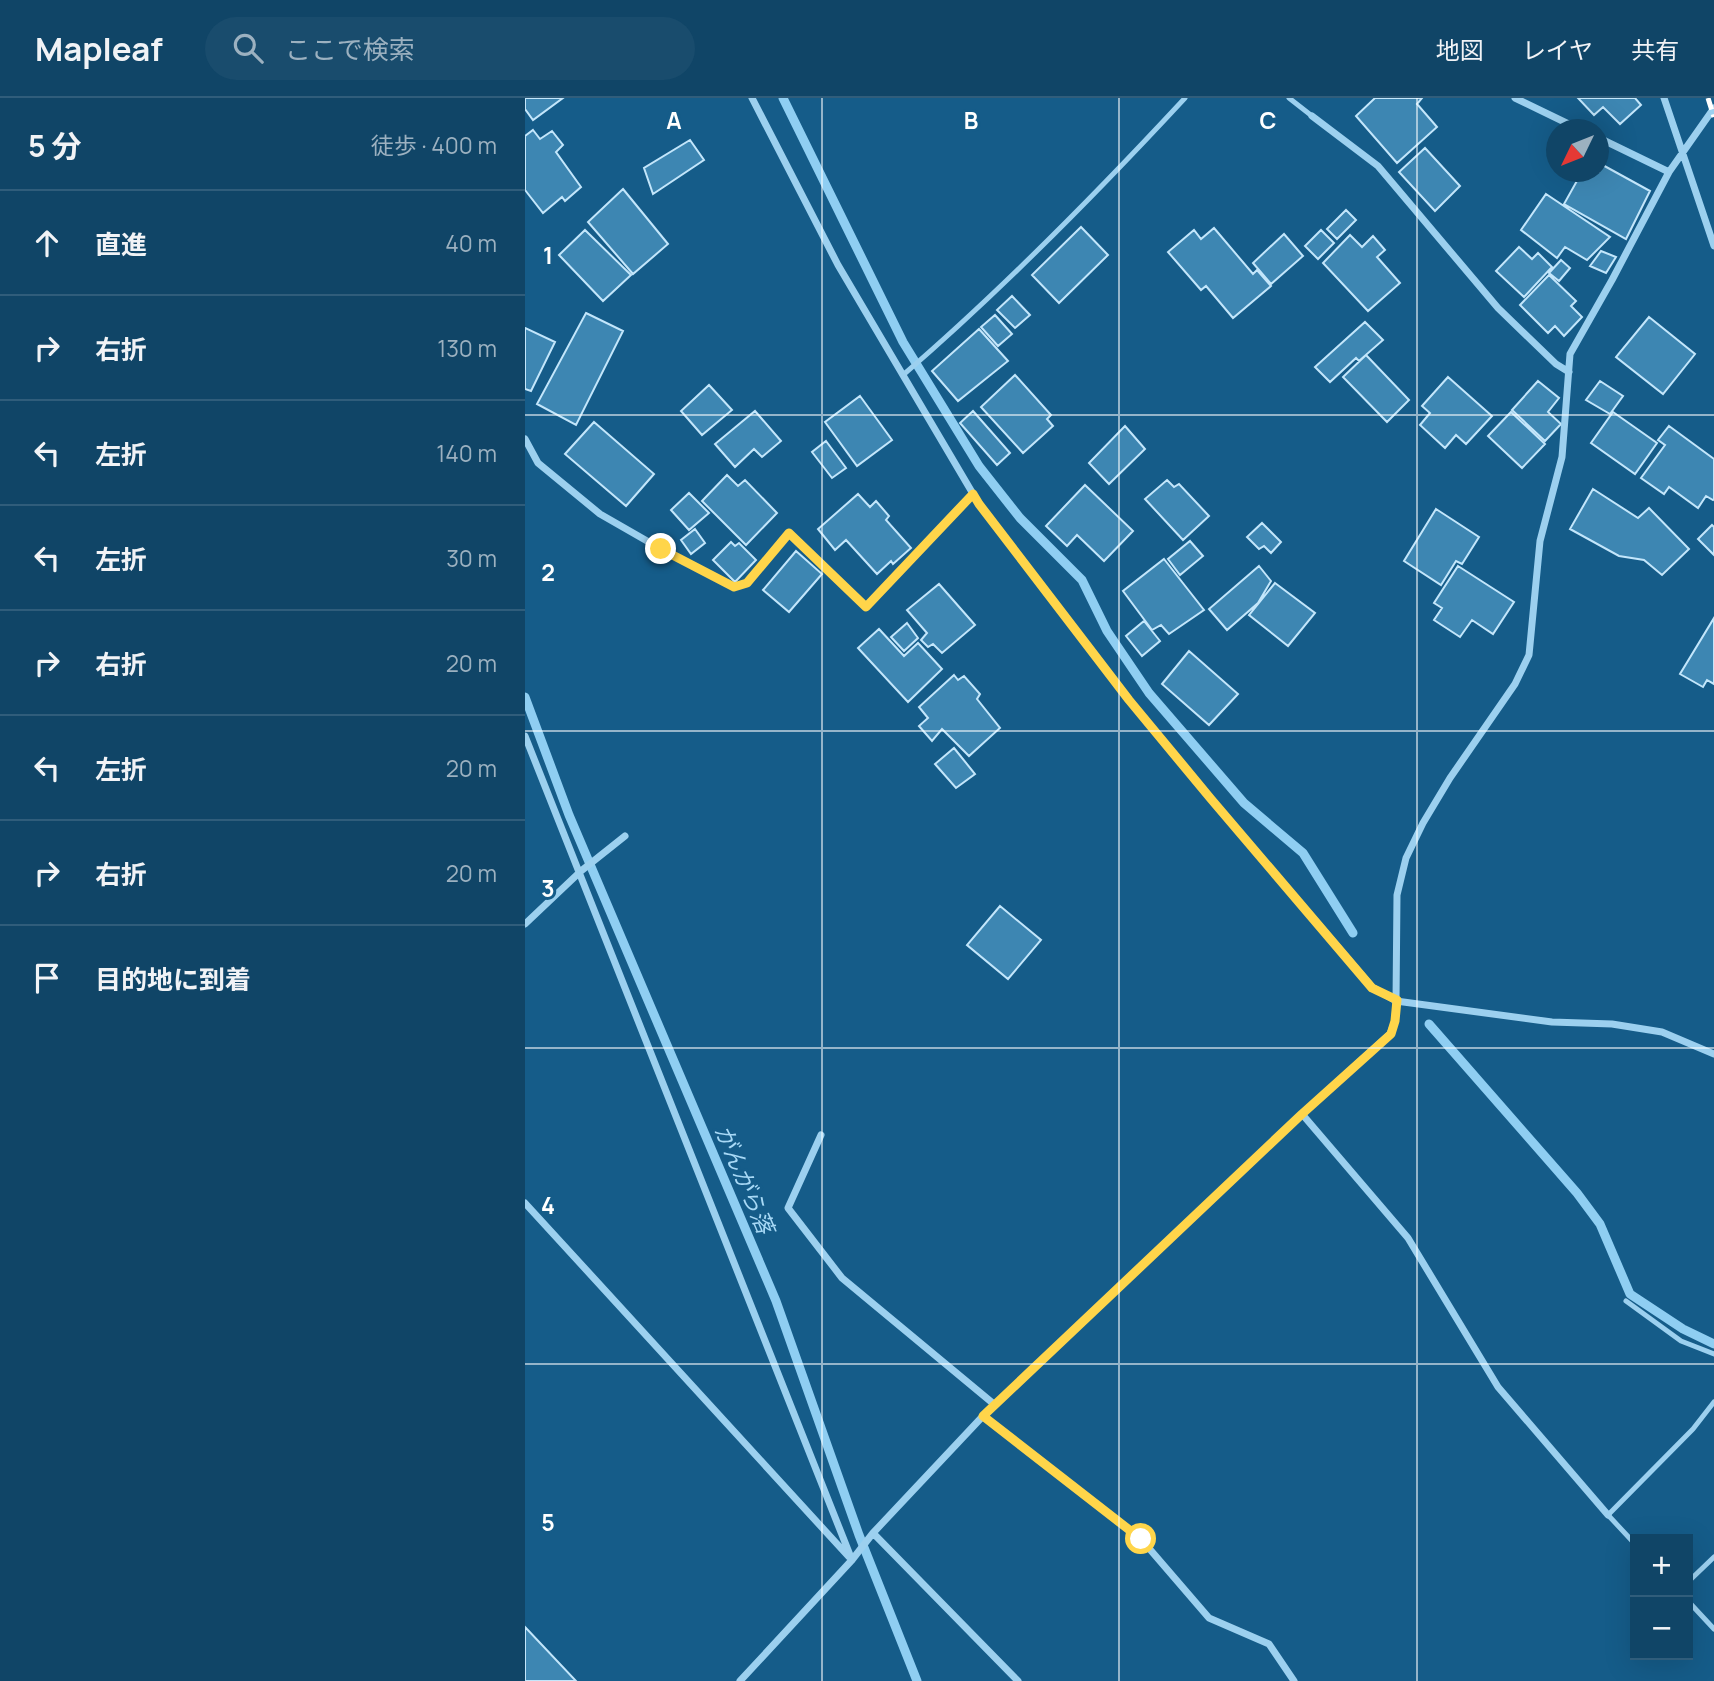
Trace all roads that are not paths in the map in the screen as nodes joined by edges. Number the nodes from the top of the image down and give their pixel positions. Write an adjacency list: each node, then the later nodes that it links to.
1 (752, 98): 14 (street)
2 (1185, 98): 14 (lane)
3 (1289, 98): 7 (lane)
4 (1515, 98): 8 (street)
5 (1664, 98): 10 (street)
6 (1714, 108): 10 (street)
7 (1312, 116): 13 (street)
8 (1558, 119)
9 (1609, 143): 11 (street)
10 (1683, 153): 11 (street); 12 (street)
11 (1669, 172): 13 (street)
12 (1714, 246)
13 (1569, 372): 22 (street)
14 (903, 375): 16 (street)
15 (525, 439): 17 (street)
16 (973, 494): 17 (lane); 22 (street)
17 (661, 549)
18 (525, 736): 20 (street)
19 (625, 836): 20 (street)
20 (580, 872): 21 (street); 36 (street)
21 (525, 924)
22 (1397, 1000): 23 (street); 24 (street)
23 (1714, 1054)
24 (1302, 1114): 30 (street); 32 (street)
25 (821, 1135): 30 (street)
26 (525, 1203): 36 (street)
27 (1626, 1301): 28 (lane)
28 (1714, 1354)
29 (1714, 1402): 32 (lane)
30 (995, 1405): 31 (street)
31 (983, 1416): 33 (street); 42 (street)
32 (1608, 1515): 34 (lane)
33 (873, 1534): 36 (street); 41 (street)
34 (1630, 1539)
35 (1714, 1557): 37 (lane)
36 (852, 1559): 40 (street)
37 (1693, 1578)
38 (1693, 1606): 39 (lane)
39 (1714, 1629)
40 (740, 1681)
41 (1018, 1681)
42 (1294, 1681)

